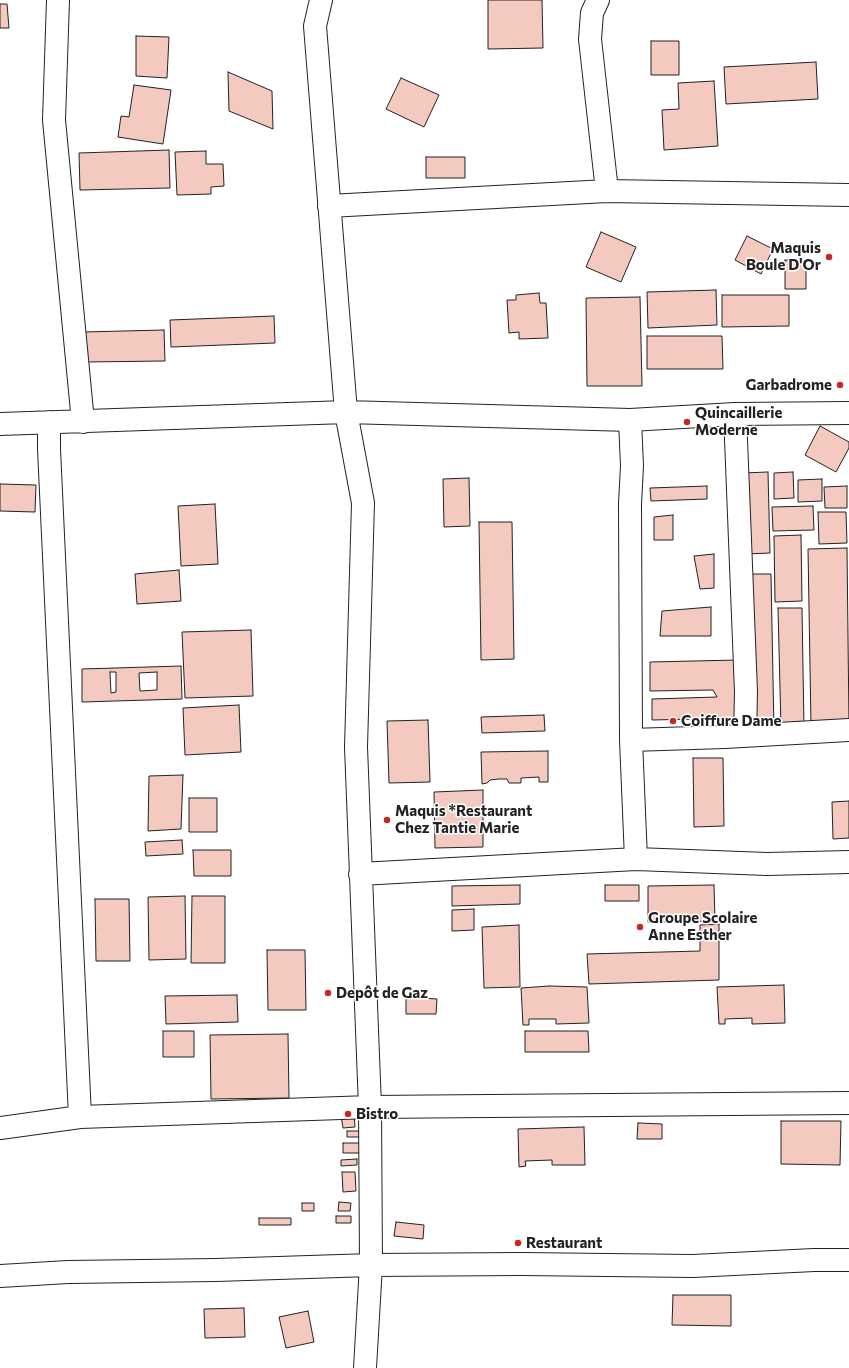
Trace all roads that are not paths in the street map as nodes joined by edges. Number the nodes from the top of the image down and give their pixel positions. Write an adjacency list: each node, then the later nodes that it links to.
1 (58, 0): 12 (street)
2 (321, 0): 6 (street)
3 (598, 0): 4 (street)
4 (607, 191): 5 (street); 6 (street)
5 (849, 195)
6 (330, 206): 7 (street)
7 (346, 412): 10 (street); 12 (street); 19 (street)
8 (849, 412): 9 (street)
9 (735, 414): 10 (street); 15 (street)
10 (630, 420): 16 (street)
11 (49, 422): 12 (street); 13 (street); 22 (street)
12 (83, 422)
13 (0, 424)
14 (849, 730): 15 (street)
15 (745, 736): 16 (street)
16 (631, 740): 17 (street)
17 (636, 859): 18 (street); 19 (street)
18 (849, 862)
19 (360, 874): 21 (street)
20 (849, 1103): 21 (street)
21 (370, 1107): 22 (street); 25 (street)
22 (80, 1117): 23 (street)
23 (0, 1128)
24 (849, 1260): 25 (street)
25 (371, 1265): 26 (street); 27 (street)
26 (0, 1276)
27 (365, 1368)

